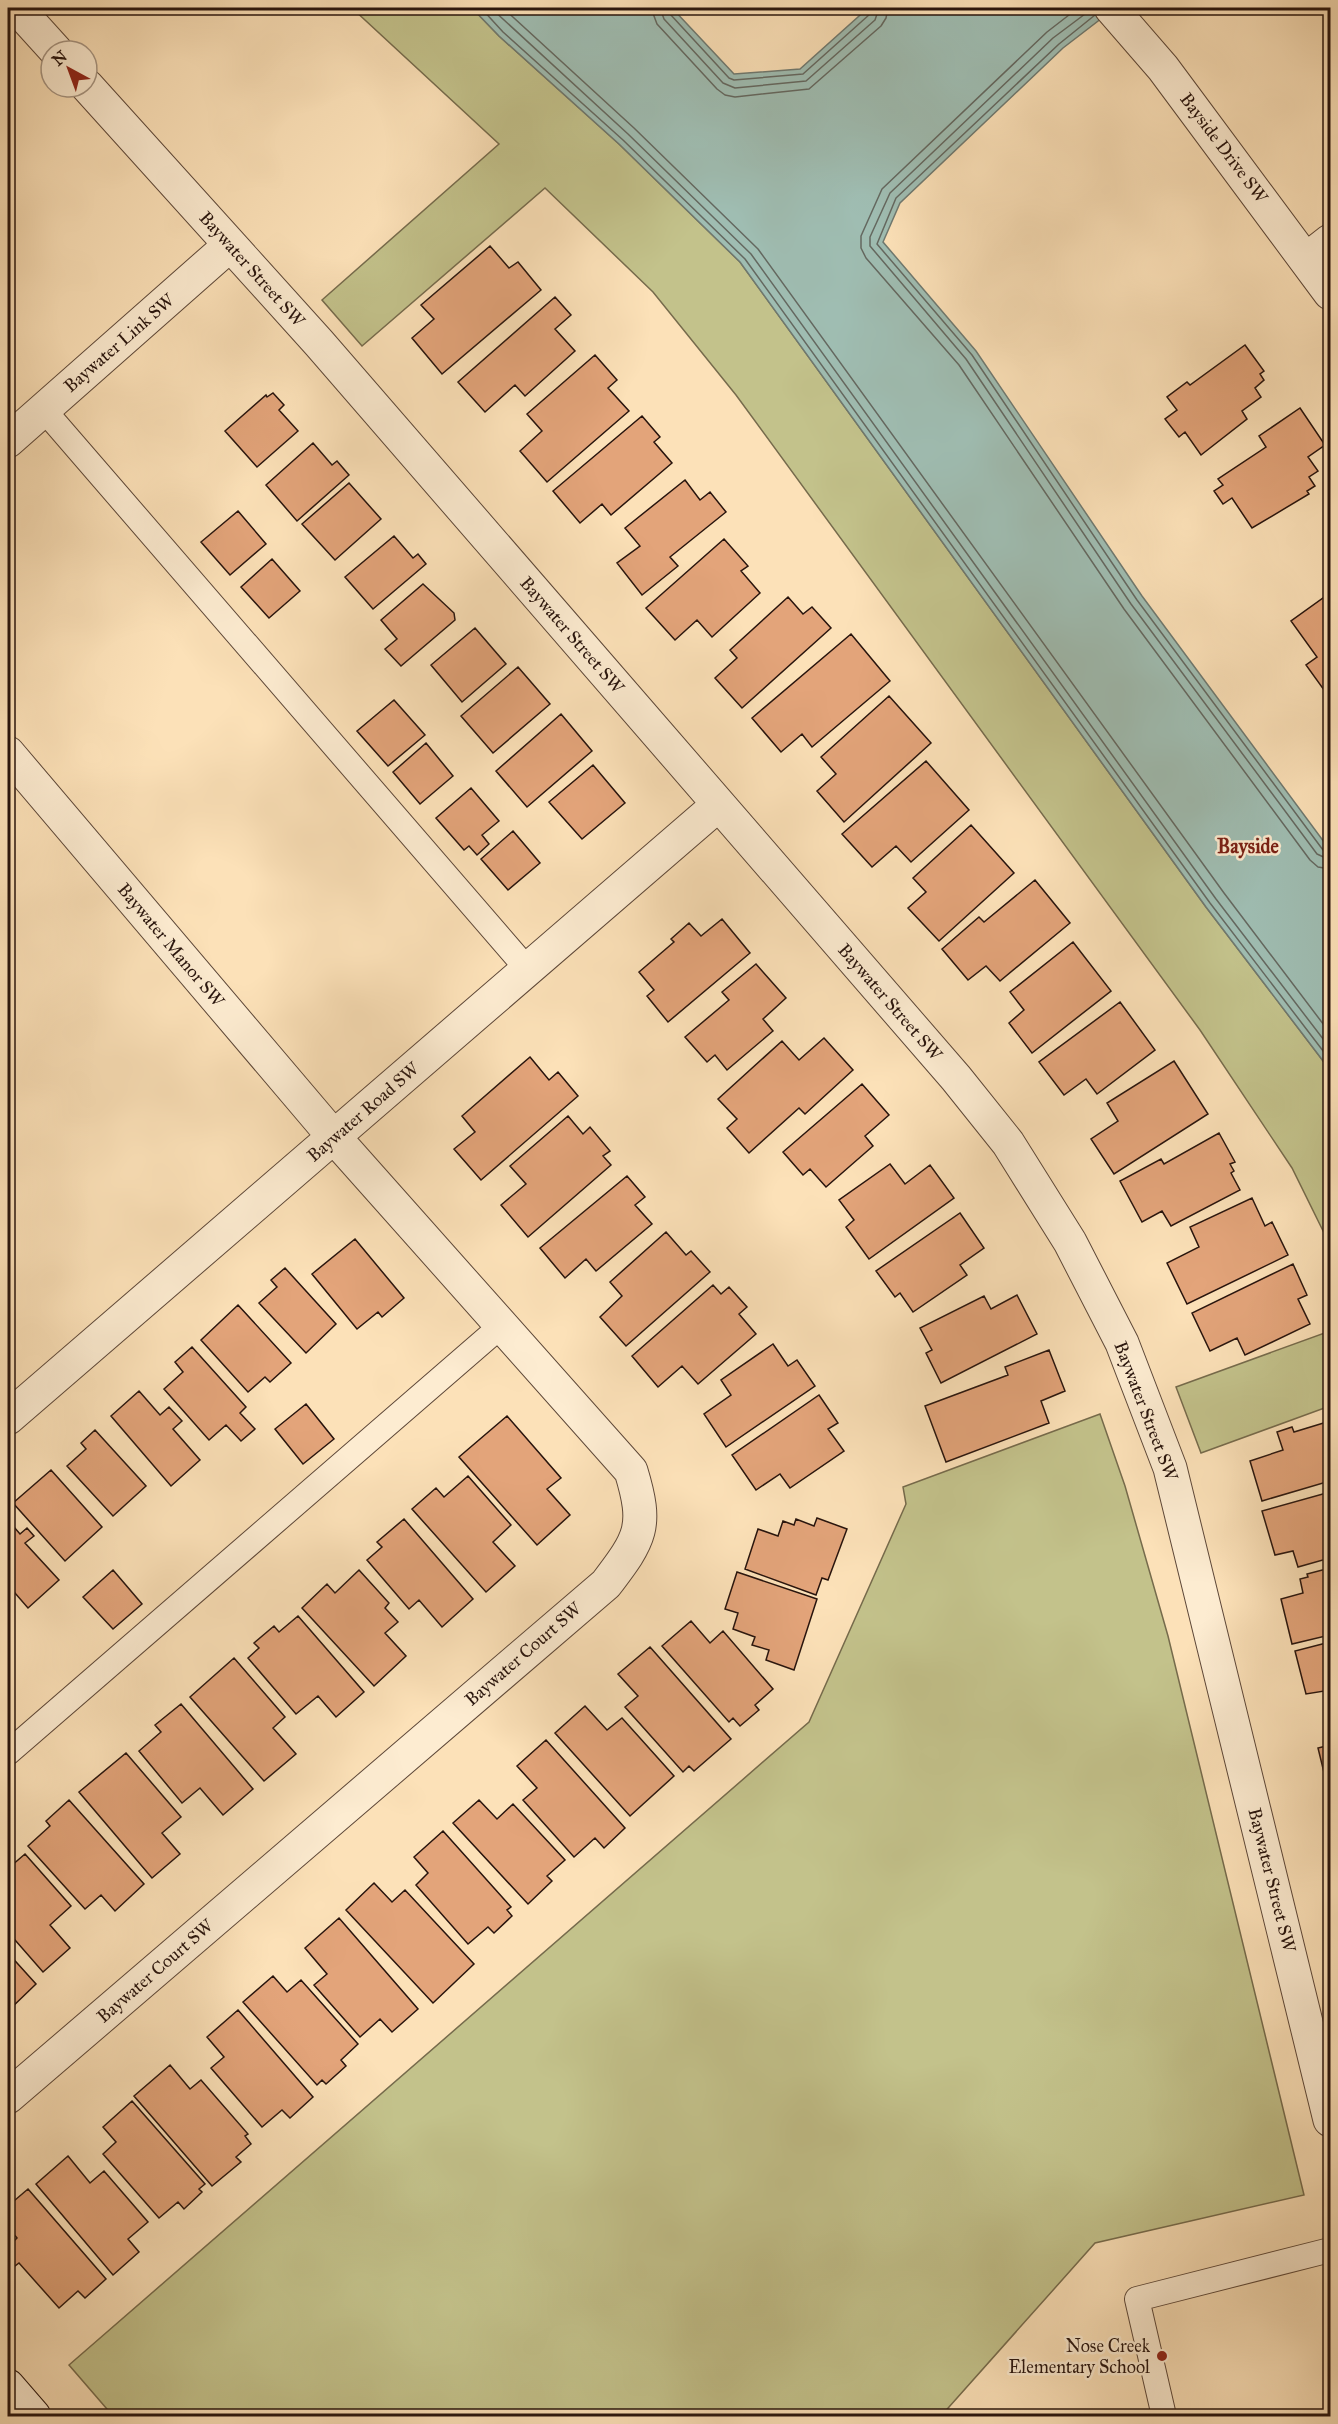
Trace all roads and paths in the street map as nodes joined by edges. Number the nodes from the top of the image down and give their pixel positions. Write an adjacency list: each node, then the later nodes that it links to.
1 (17, 8): 3 (street)
2 (1111, 8): 6 (street, Bayside Drive SW)
3 (45, 39)
4 (99, 99): 5 (street, Baywater Street SW)
5 (230, 245): 8 (street, Baywater Link SW); 11 (street, Baywater Street SW)
6 (1319, 250): 7 (street, Bayside Drive SW)
7 (1330, 293)
8 (44, 410): 9 (street, Baywater Link SW); 12 (lane)
9 (8, 441)
10 (8, 753): 13 (street, Baywater Manor SW)
11 (718, 805): 12 (street, Baywater Road SW); 18 (street, Baywater Street SW)
12 (528, 969): 13 (street, Baywater Road SW)
13 (334, 1137): 14 (street, Baywater Court SW); 15 (street, Baywater Road SW)
14 (501, 1326): 16 (lane); 17 (street, Baywater Court SW)
15 (8, 1419)
16 (8, 1753)
17 (8, 2097)
18 (1330, 2120)
19 (1330, 2250): 22 (lane)
20 (8, 2386): 21 (street)
21 (34, 2416)
22 (1164, 2416)

